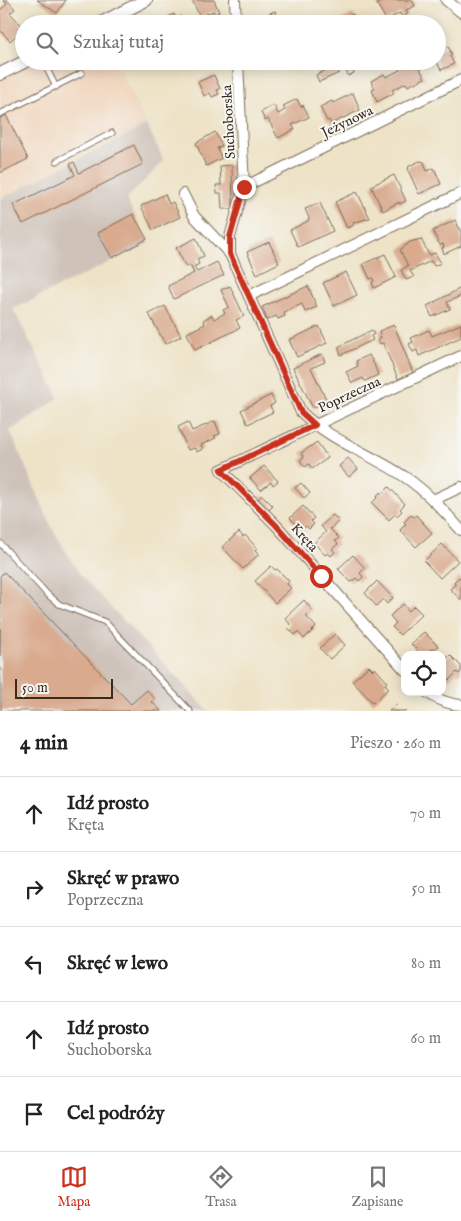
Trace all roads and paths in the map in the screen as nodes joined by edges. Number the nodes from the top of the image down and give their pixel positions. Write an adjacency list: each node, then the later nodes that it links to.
1 (146, 0): 5 (street)
2 (235, 0): 6 (street)
3 (446, 0): 4 (street)
4 (461, 12)
5 (117, 15)
6 (236, 15)
7 (15, 66): 11 (street)
8 (48, 70): 13 (lane)
9 (238, 70): 17 (street, Suchoborska)
10 (82, 73): 13 (lane)
11 (0, 74)
12 (461, 80): 17 (street, Jeżynowa)
13 (56, 87): 14 (lane)
14 (0, 114)
15 (112, 134): 16 (lane)
16 (57, 161)
17 (244, 187): 20 (street, Suchoborska)
18 (183, 194): 20 (street)
19 (461, 194): 21 (street)
20 (230, 254): 21 (street, Suchoborska)
21 (249, 296): 23 (street, Suchoborska)
22 (461, 356): 23 (street, Poprzeczna)
23 (315, 425): 24 (street, Poprzeczna); 26 (street, Suchoborska)
24 (221, 470): 29 (street, Kręta)
25 (461, 487): 26 (street)
26 (433, 500): 27 (street, Suchoborska)
27 (461, 530)
28 (0, 543): 32 (lane)
29 (401, 666)
30 (432, 696): 31 (street)
31 (461, 705)
32 (190, 711)

